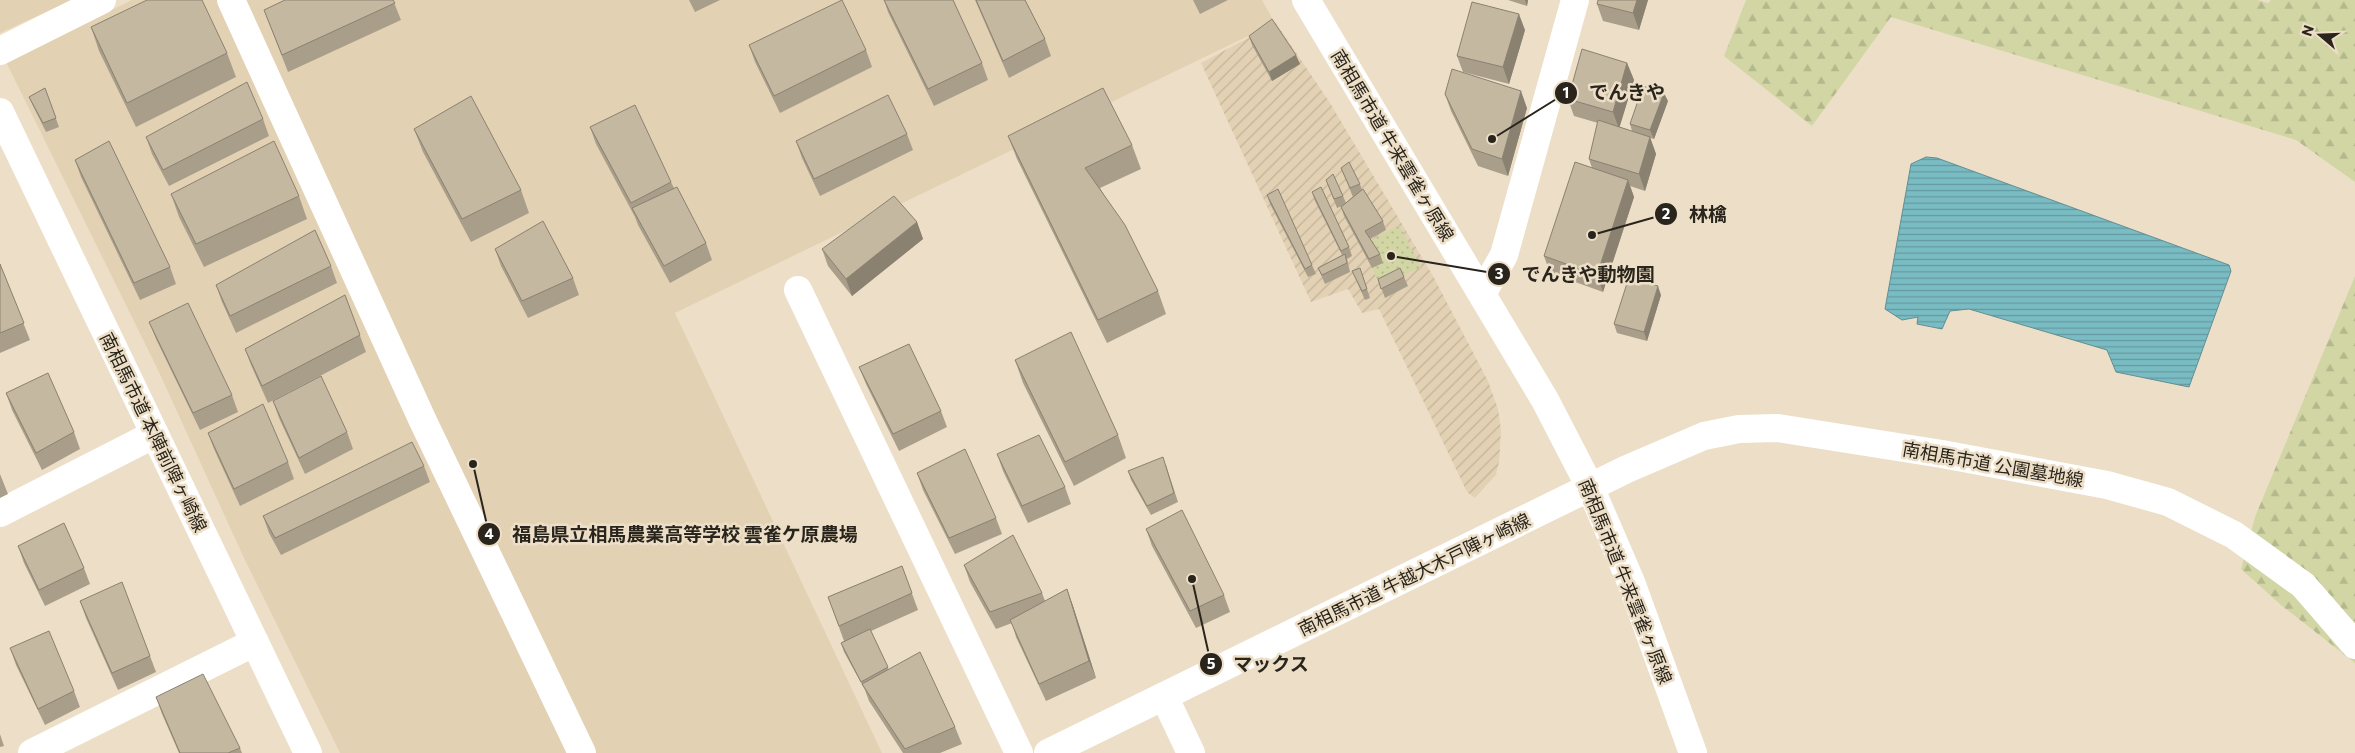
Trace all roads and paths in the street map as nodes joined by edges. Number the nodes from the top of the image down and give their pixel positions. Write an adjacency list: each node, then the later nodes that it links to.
1 (102, 0): 5 (street)
2 (232, 0): 17 (street)
3 (1306, 0): 8 (street, 南相馬市道 牛来雲雀ヶ原線)
4 (1575, 0): 8 (street)
5 (0, 51)
6 (0, 112): 9 (street, 南相馬市道 本陣前陣ヶ崎線)
7 (798, 290): 18 (street)
8 (1482, 294): 10 (street, 南相馬市道 牛来雲雀ヶ原線)
9 (156, 434): 11 (street); 12 (street, 南相馬市道 本陣前陣ヶ崎線)
10 (1590, 487): 13 (street, 南相馬市道 公園墓地線); 14 (street, 南相馬市道 牛越大木戸陣ヶ崎線); 21 (street, 南相馬市道 牛来雲雀ヶ原線)
11 (0, 513)
12 (255, 642): 15 (street); 16 (street, 南相馬市道 本陣前陣ヶ崎線)
13 (2355, 645)
14 (1164, 696): 19 (street, 南相馬市道 牛越大木戸陣ヶ崎線); 20 (street)
15 (32, 753)
16 (308, 753)
17 (582, 753)
18 (1019, 753)
19 (1048, 753)
20 (1191, 753)
21 (1693, 753)

